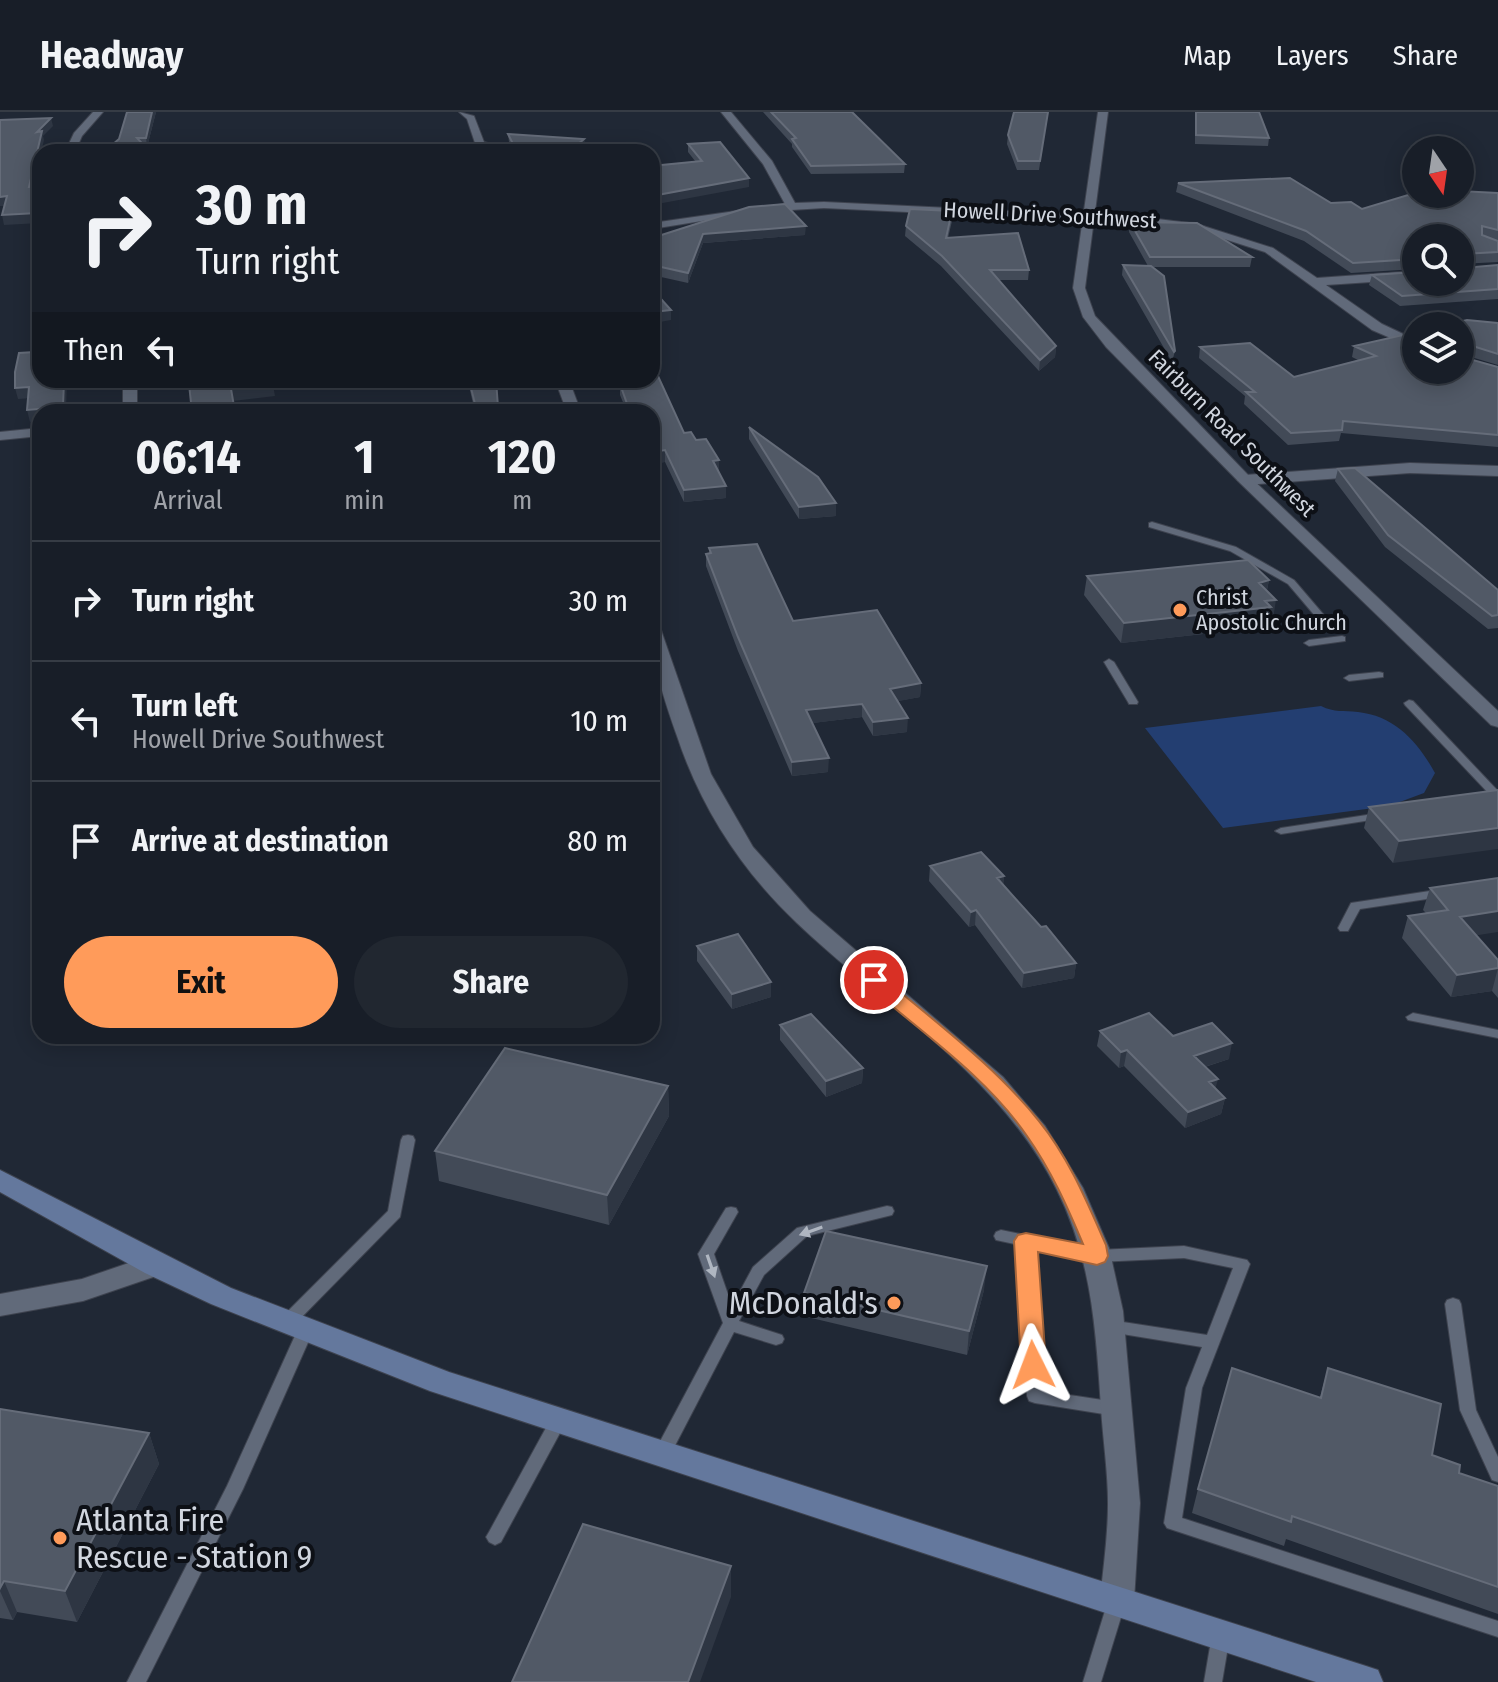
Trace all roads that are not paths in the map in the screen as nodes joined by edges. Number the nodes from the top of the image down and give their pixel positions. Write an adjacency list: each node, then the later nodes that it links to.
1 (98, 112): 5 (street)
2 (464, 112): 6 (street)
3 (726, 112): 7 (street)
4 (1103, 112): 8 (street, Fairburn Road Southwest)
5 (73, 144)
6 (480, 144)
7 (791, 206): 8 (street, Howell Drive Southwest); 9 (street, Howell Drive Southwest)
8 (1088, 217): 11 (street, Howell Drive Southwest); 16 (street, Fairburn Road Southwest)
9 (660, 225)
10 (1402, 276): 11 (street)
11 (1315, 282): 12 (street, Howell Drive Southwest)
12 (1402, 339)
13 (32, 433): 14 (street)
14 (0, 436)
15 (1498, 471): 16 (street)
16 (1245, 480): 29 (street, Fairburn Road Southwest)
17 (1152, 525): 18 (lane)
18 (1253, 560): 19 (lane); 20 (lane)
19 (1237, 561)
20 (1330, 628)
21 (1342, 639): 22 (lane)
22 (1309, 643)
23 (660, 654): 44 (street)
24 (1109, 662): 27 (lane)
25 (1379, 675): 26 (lane)
26 (1349, 678)
27 (1133, 702)
28 (1409, 703): 30 (lane)
29 (1498, 721)
30 (1498, 798): 31 (lane)
31 (1482, 802)
32 (1389, 815): 33 (lane)
33 (1281, 831)
34 (1455, 891): 35 (lane)
35 (1344, 928)
36 (1413, 1017): 37 (lane)
37 (1498, 1034)
38 (408, 1140): 48 (lane)
39 (0, 1180): 45 (main road)
40 (887, 1211): 49 (lane, one-way to 49)
41 (731, 1212): 49 (lane, one-way to 49)
42 (1001, 1236): 43 (lane)
43 (1026, 1241): 44 (lane); 53 (lane)
44 (1097, 1256): 50 (street); 52 (lane)
45 (155, 1265): 47 (street); 48 (main road)
46 (1453, 1304): 56 (lane)
47 (0, 1305)
48 (297, 1325): 54 (main road); 61 (lane)
49 (731, 1325): 51 (lane); 55 (lane)
50 (1110, 1326): 52 (lane); 53 (street)
51 (776, 1339)
52 (1211, 1342): 59 (lane)
53 (1116, 1409): 58 (street)
54 (559, 1420): 55 (main road); 57 (lane)
55 (662, 1454): 58 (main road)
56 (1498, 1475)
57 (495, 1537)
58 (1117, 1601): 60 (main road); 62 (lane)
59 (1498, 1629)
60 (1221, 1635): 63 (lane); 64 (main road)
61 (136, 1682)
62 (1092, 1682)
63 (1213, 1682)
64 (1366, 1682)

